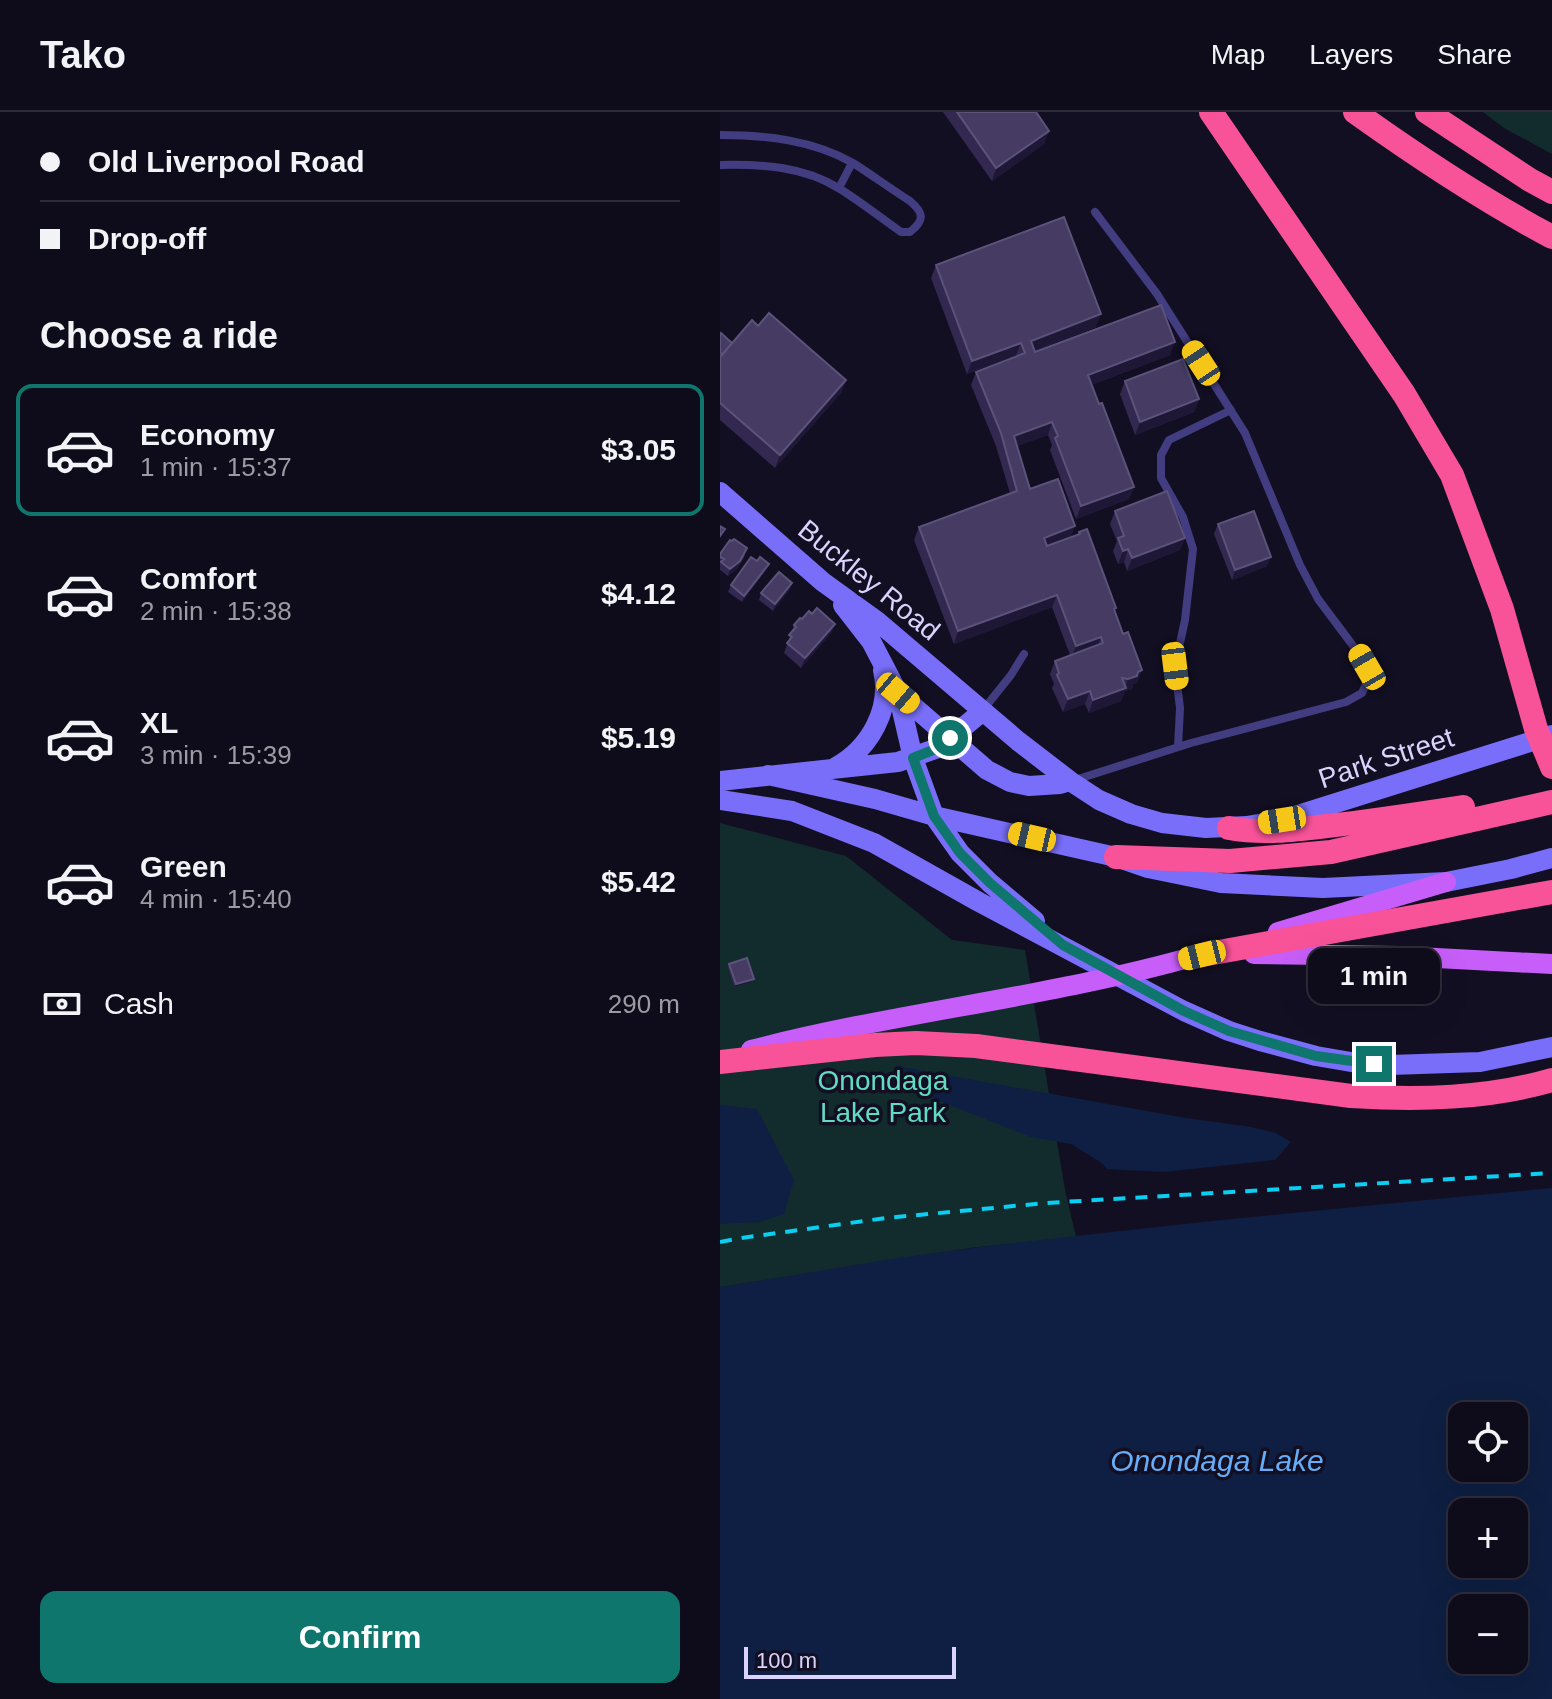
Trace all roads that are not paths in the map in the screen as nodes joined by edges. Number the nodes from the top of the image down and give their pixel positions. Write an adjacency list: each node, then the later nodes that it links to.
1 (1211, 112): 22 (highway)
2 (1355, 112): 10 (highway)
3 (1427, 112): 8 (highway)
4 (720, 135): 5 (lane)
5 (852, 163): 7 (lane); 7 (lane)
6 (720, 165): 7 (lane)
7 (839, 188)
8 (1552, 192)
9 (1095, 212): 11 (lane)
10 (1552, 237)
11 (1231, 410): 20 (lane); 20 (lane)
12 (720, 492): 13 (main road, Buckley Road)
13 (823, 582): 15 (main road); 17 (main road, Buckley Road)
14 (1024, 654): 17 (lane)
15 (880, 658): 16 (main road); 23 (main road)
16 (898, 693): 19 (main road); 21 (main road)
17 (983, 711): 19 (main road); 26 (main road, Park Street)
18 (1552, 735): 31 (main road, Park Street)
19 (950, 738): 21 (main road); 26 (main road)
20 (1178, 747): 26 (lane)
21 (913, 758): 23 (main road); 30 (main road)
22 (1552, 767)
23 (832, 769): 24 (main road)
24 (768, 775): 25 (main road); 30 (main road)
25 (720, 781)
26 (1070, 781): 31 (main road, Park Street)
27 (1552, 793): 31 (highway)
28 (720, 800): 36 (main road)
29 (1552, 802): 32 (highway)
30 (934, 816): 32 (main road); 36 (main road)
31 (1229, 828)
32 (1116, 857): 34 (main road)
33 (1552, 858): 34 (main road)
34 (1446, 882): 37 (main road)
35 (1552, 892): 37 (highway)
36 (1063, 945): 39 (main road)
37 (1202, 955): 38 (main road); 40 (main road)
38 (1552, 964)
39 (1552, 1047)
40 (720, 1060): 41 (highway)
41 (1552, 1080)

